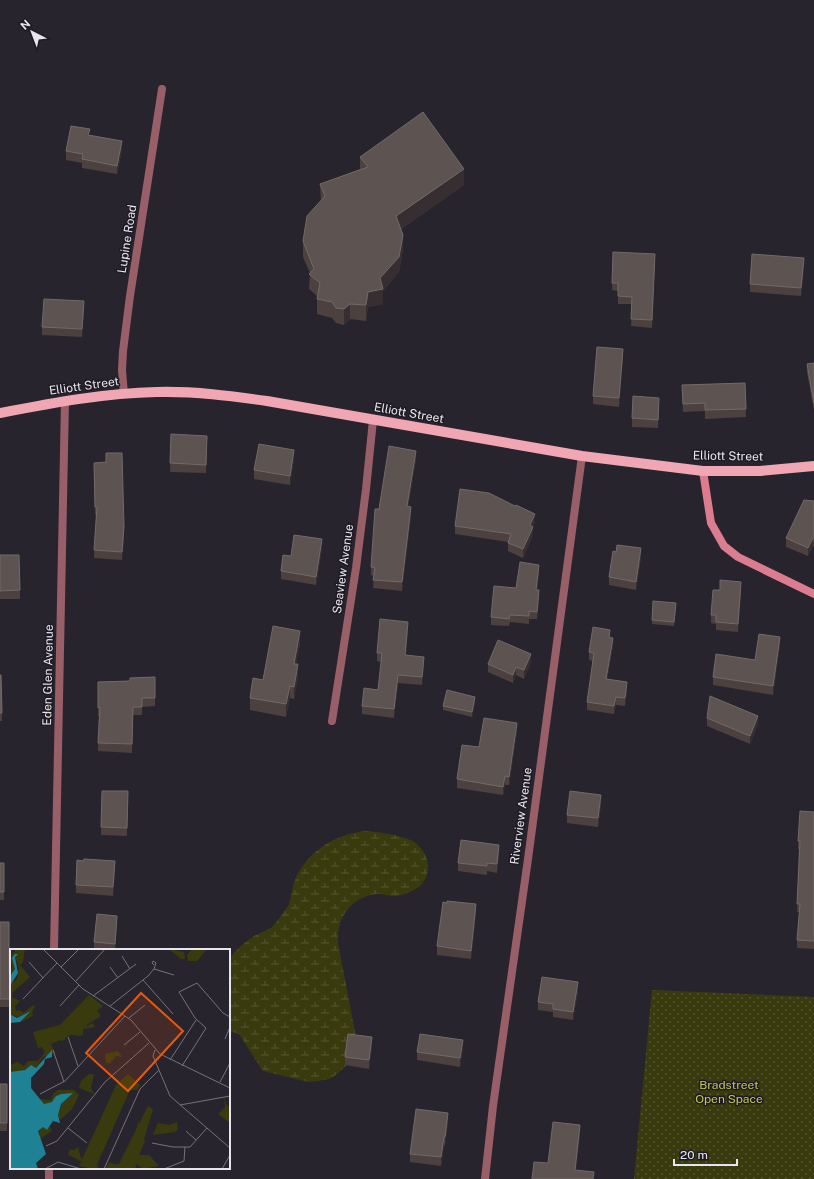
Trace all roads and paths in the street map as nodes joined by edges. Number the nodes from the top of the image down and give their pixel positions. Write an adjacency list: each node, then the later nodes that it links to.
1 (162, 89): 2 (street, Lupine Road)
2 (124, 394): 3 (main road, Elliott Street); 5 (main road, Elliott Street)
3 (65, 401): 4 (main road, Elliott Street); 11 (street, Eden Glen Avenue)
4 (0, 413)
5 (372, 420): 6 (main road, Elliott Street); 10 (street, Seaview Avenue)
6 (582, 456): 8 (main road, Elliott Street); 12 (street, Riverview Avenue)
7 (814, 466): 8 (main road, Elliott Street)
8 (703, 471): 9 (main road)
9 (814, 594)
10 (332, 721)
11 (54, 949)
12 (485, 1179)

